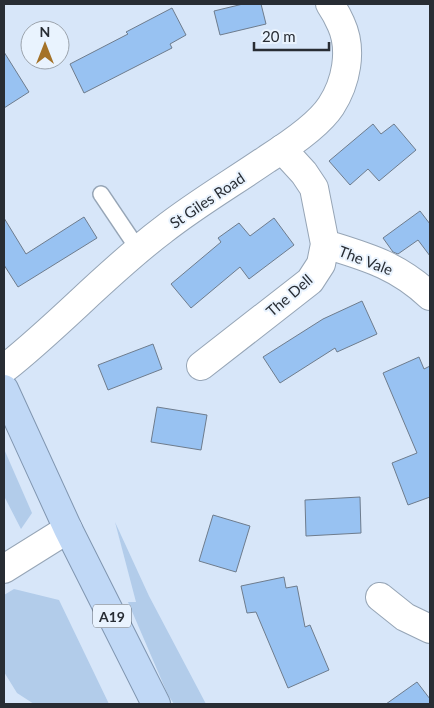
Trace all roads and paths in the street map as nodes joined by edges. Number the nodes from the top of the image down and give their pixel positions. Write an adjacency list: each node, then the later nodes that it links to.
1 (330, 4): 2 (street, St Giles Road)
2 (282, 149): 4 (street, The Dell); 5 (street, St Giles Road)
3 (102, 194): 5 (lane)
4 (325, 244): 6 (street, The Vale); 7 (street, The Dell)
5 (138, 249): 8 (street, St Giles Road)
6 (430, 296)
7 (201, 366)
8 (4, 369)
9 (4, 389): 10 (highway, A19)
10 (68, 528): 11 (street); 14 (highway, A19)
11 (4, 569)
12 (380, 597): 13 (street)
13 (430, 630)
14 (156, 704)

